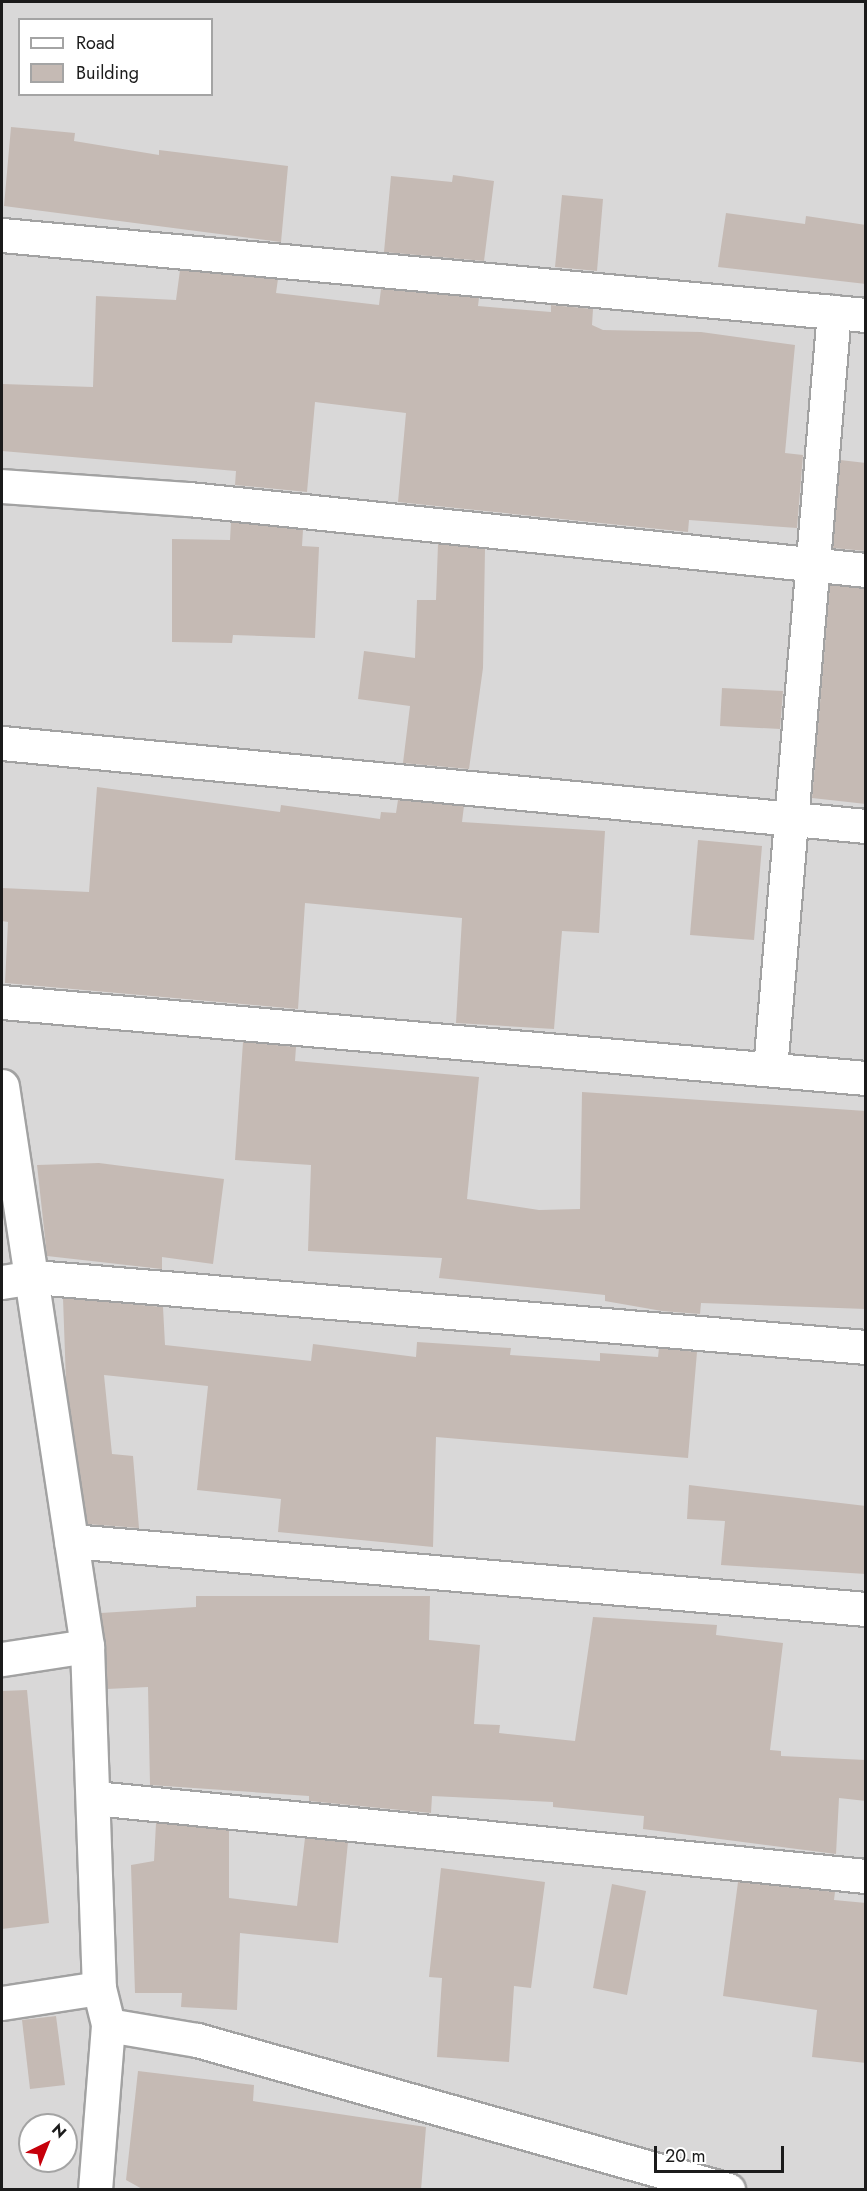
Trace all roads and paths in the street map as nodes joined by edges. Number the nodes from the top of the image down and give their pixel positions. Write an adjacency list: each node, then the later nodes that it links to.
1 (2, 235): 2 (street)
2 (834, 312): 3 (street); 5 (street)
3 (866, 315)
4 (2, 486): 5 (street)
5 (812, 565): 6 (street); 8 (street)
6 (866, 570)
7 (2, 743): 8 (street)
8 (791, 818): 9 (street); 11 (street)
9 (866, 826)
10 (2, 1002): 11 (street)
11 (770, 1069): 12 (street)
12 (866, 1078)
13 (2, 1086): 14 (street)
14 (34, 1277): 15 (street); 16 (street); 17 (street)
15 (2, 1282)
16 (866, 1347)
17 (71, 1541): 18 (street); 19 (street)
18 (866, 1609)
19 (87, 1646): 20 (street); 21 (street)
20 (2, 1659)
21 (95, 1798): 22 (street); 23 (street)
22 (866, 1876)
23 (99, 1988): 24 (street); 25 (street)
24 (2, 2003)
25 (108, 2025): 26 (street); 27 (street)
26 (95, 2190)
27 (729, 2190)

